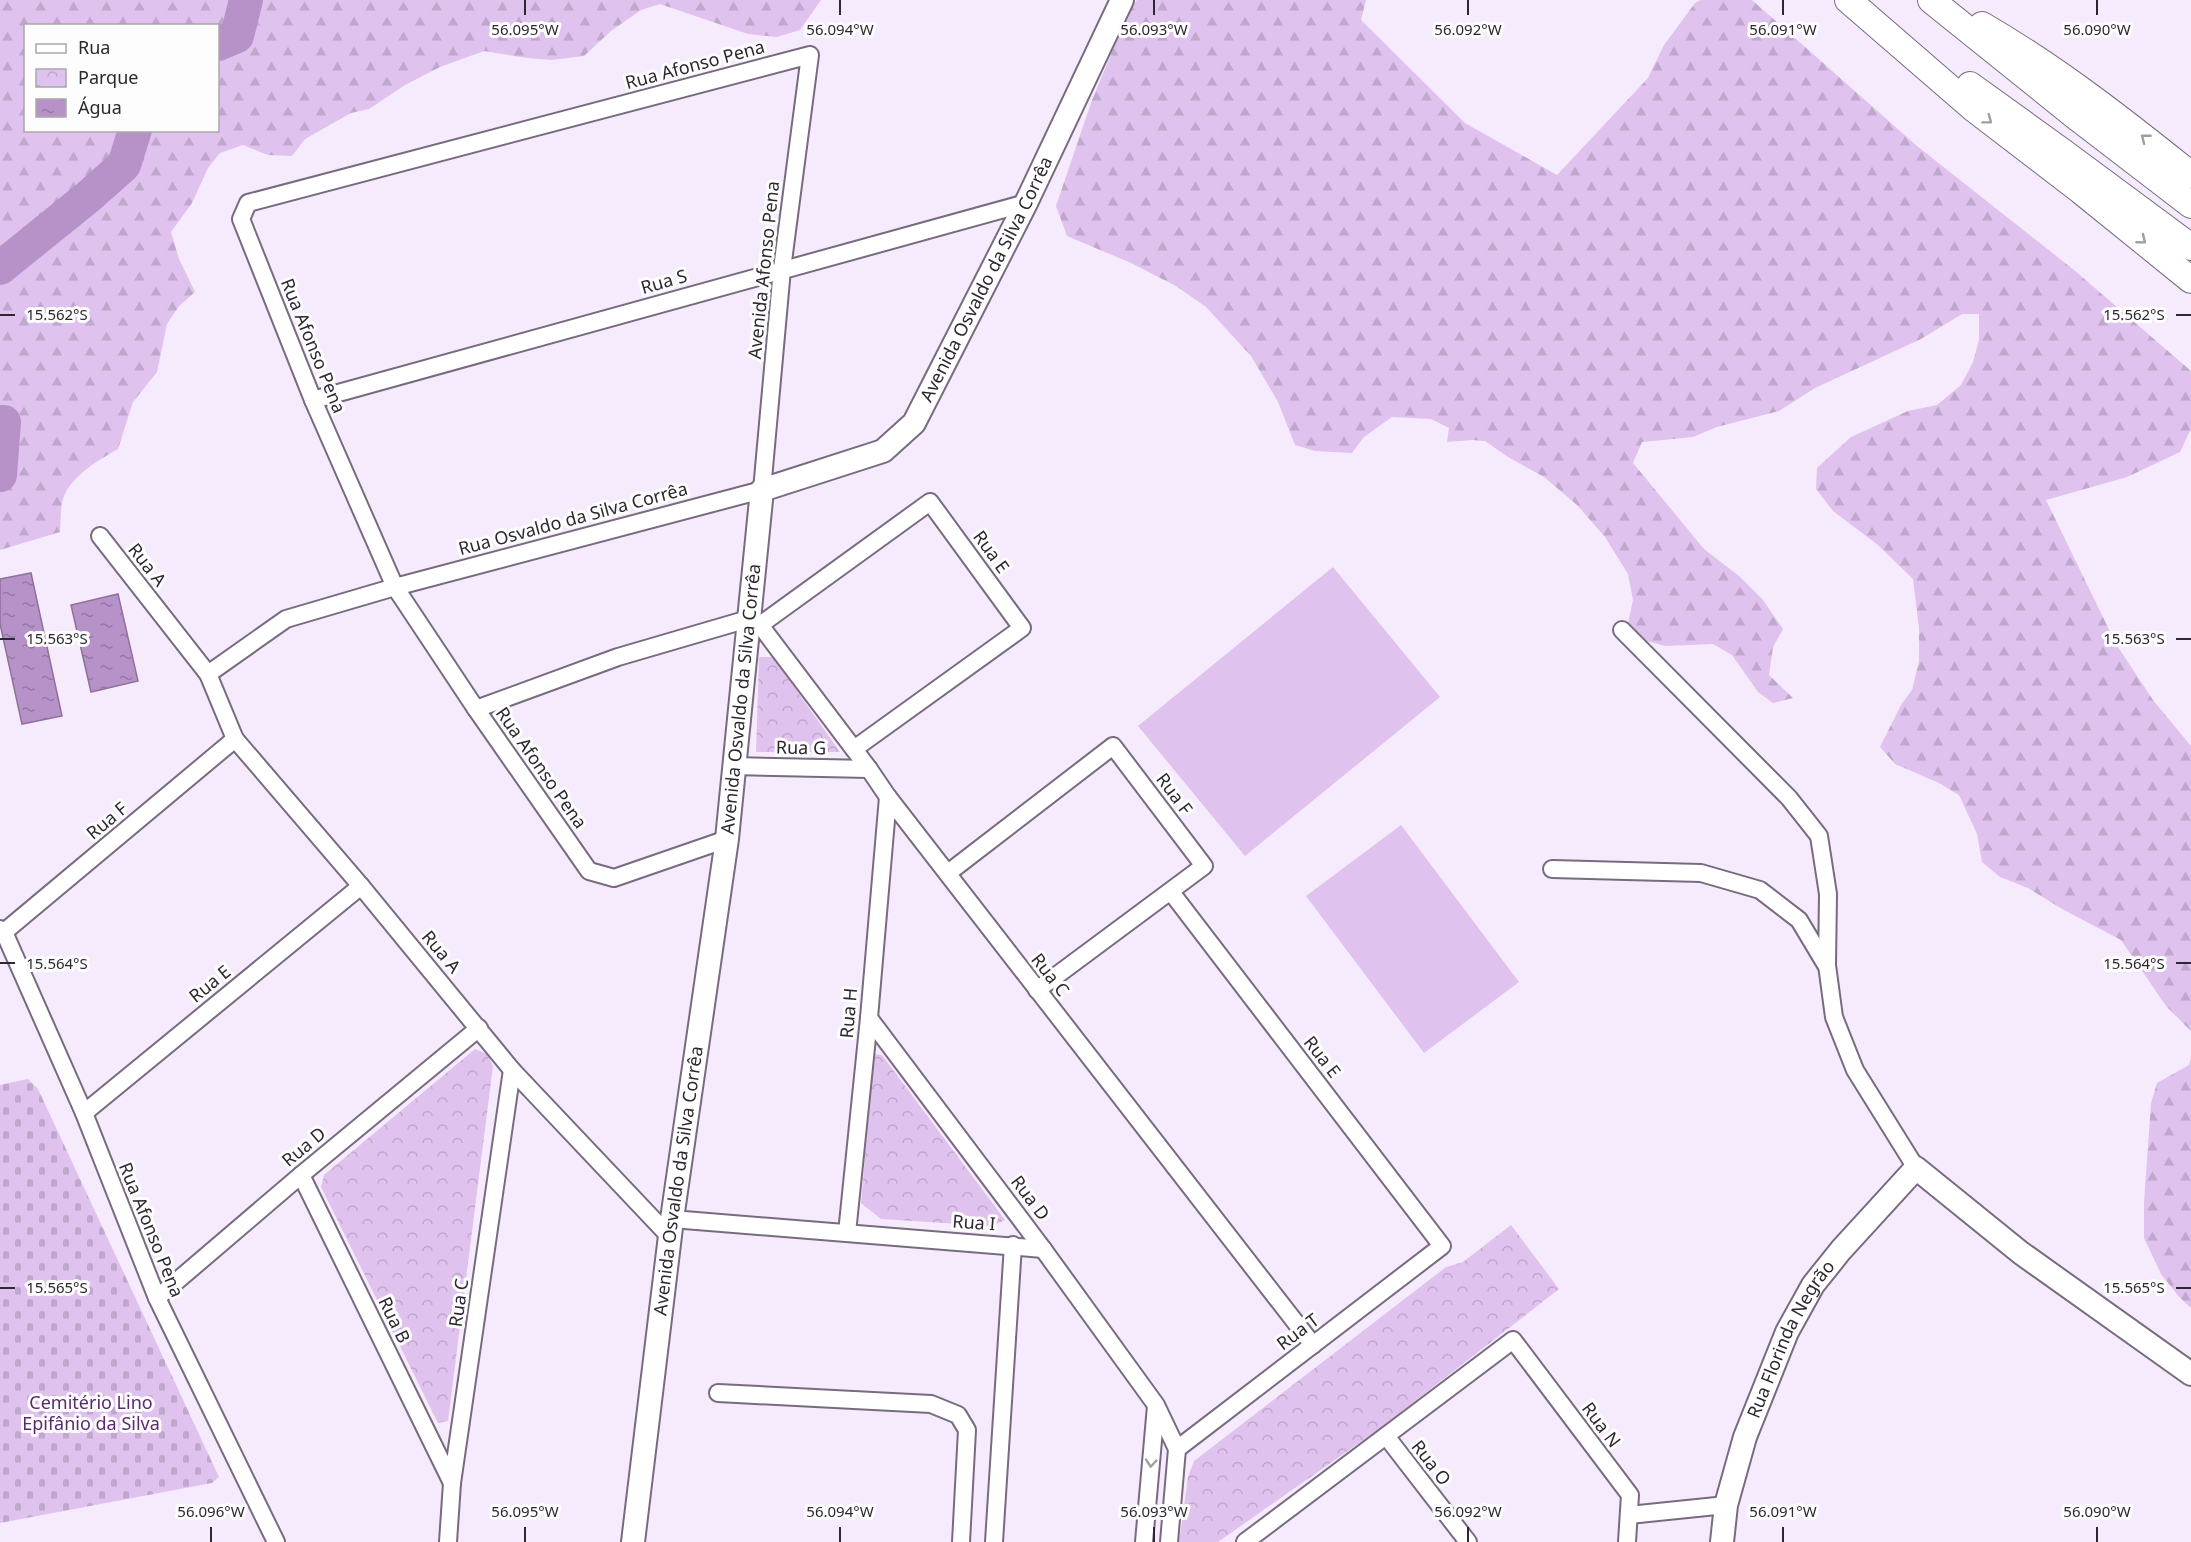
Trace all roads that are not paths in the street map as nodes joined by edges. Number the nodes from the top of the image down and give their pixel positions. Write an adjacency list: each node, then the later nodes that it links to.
1 (1122, 0): 6 (street, Avenida Osvaldo da Silva Corrêa)
2 (1849, 0): 8 (main road); 10 (main road, one-way to 10)
3 (1931, 0): 5 (main road, one-way to 3); 7 (main road)
4 (810, 55): 9 (street, Avenida Afonso Pena); 11 (street, Rua Afonso Pena)
5 (2191, 175)
6 (1026, 203): 9 (street, Rua S); 12 (street, Avenida Osvaldo da Silva Corrêa)
7 (2191, 205)
8 (2191, 248)
9 (782, 269): 11 (street, Rua S); 12 (street, Avenida Afonso Pena)
10 (2191, 280)
11 (313, 400): 14 (street, Rua Afonso Pena)
12 (762, 490): 14 (street, Rua Osvaldo da Silva Corrêa); 15 (street, Avenida Osvaldo da Silva Corrêa)
13 (100, 536): 17 (street, Rua A)
14 (395, 587): 17 (street); 18 (street, Rua Afonso Pena)
15 (754, 622): 18 (street); 20 (street, Rua C); 20 (street, Rua E); 21 (street, Avenida Osvaldo da Silva Corrêa)
16 (1622, 630): 30 (street)
17 (208, 674): 19 (street, Rua A)
18 (476, 709): 24 (street, Rua Afonso Pena)
19 (236, 739): 27 (street, Rua A); 29 (street, Rua F)
20 (854, 749): 22 (street, Rua C)
21 (733, 766): 22 (street, Rua G); 24 (street, Avenida Osvaldo da Silva Corrêa)
22 (869, 769): 23 (street, Rua C)
23 (888, 797): 26 (street, Rua C); 32 (street, Rua H)
24 (727, 839): 38 (street, Avenida Osvaldo da Silva Corrêa)
25 (1552, 869): 30 (street)
26 (948, 873): 28 (street, Rua F); 31 (street, Rua C)
27 (361, 886): 33 (street, Rua A); 35 (street, Rua E)
28 (1171, 892): 31 (street, Rua F); 41 (street, Rua E)
29 (2, 930): 35 (street, Rua Afonso Pena)
30 (1827, 965): 36 (street)
31 (1037, 990): 44 (street, Rua C)
32 (869, 1018): 39 (street, Rua H); 42 (street, Rua D)
33 (479, 1028): 34 (street, Rua A); 37 (street, Rua D)
34 (512, 1070): 38 (street, Rua A); 50 (street, Rua C)
35 (84, 1113): 43 (street, Rua Afonso Pena)
36 (1916, 1168): 45 (street); 51 (street, Rua Florinda Negrão)
37 (301, 1174): 43 (street, Rua D); 50 (street, Rua B)
38 (671, 1228): 39 (street, Rua I); 56 (street, Avenida Osvaldo da Silva Corrêa)
39 (847, 1233): 40 (street, Rua I)
40 (1013, 1245): 42 (street); 58 (street, Rua I)
41 (1442, 1246): 44 (street, Rua T)
42 (1043, 1248): 47 (street, Rua D)
43 (156, 1298): 54 (street, Rua Afonso Pena)
44 (1313, 1345): 49 (street, Rua T)
45 (2191, 1374)
46 (718, 1393): 57 (street)
47 (1156, 1405): 49 (street, Rua D); 59 (street, one-way to 59)
48 (1386, 1436): 52 (street, Rua N); 53 (street); 62 (street, Rua O)
49 (1177, 1449): 60 (street)
50 (452, 1483): 55 (street, Rua C)
51 (1726, 1505): 52 (street); 64 (street, Rua Florinda Negrão)
52 (1629, 1515): 63 (street, Rua N)
53 (1267, 1536): 61 (street)
54 (276, 1542)
55 (448, 1542)
56 (633, 1542)
57 (961, 1542)
58 (994, 1542)
59 (1144, 1542)
60 (1168, 1542)
61 (1245, 1542)
62 (1468, 1542)
63 (1626, 1542)
64 (1722, 1542)

